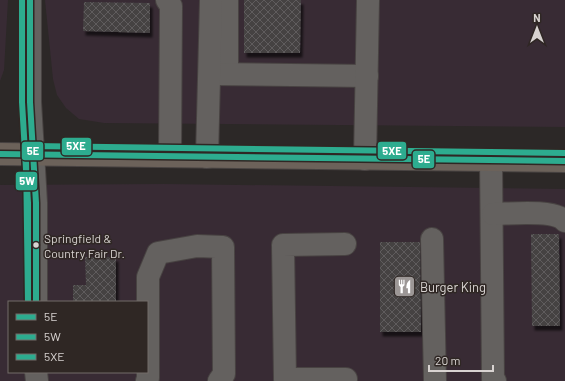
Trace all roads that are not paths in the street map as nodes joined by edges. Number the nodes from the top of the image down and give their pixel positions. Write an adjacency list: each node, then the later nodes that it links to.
1 (30, 0): 9 (street)
2 (167, 0): 10 (street)
3 (211, 0): 6 (street)
4 (227, 0): 6 (street)
5 (368, 0): 7 (street)
6 (218, 74): 7 (street); 11 (street)
7 (367, 76): 12 (street)
8 (0, 154): 9 (main road)
9 (34, 154): 10 (main road); 19 (street)
10 (170, 156): 11 (main road)
11 (207, 157): 12 (main road)
12 (365, 159): 13 (main road)
13 (491, 160): 14 (main road); 15 (street)
14 (565, 161)
15 (493, 214): 16 (street); 22 (street)
16 (565, 221)
17 (432, 239): 24 (street)
18 (346, 244): 21 (street)
19 (36, 301)
20 (225, 379): 23 (street)
21 (346, 379)
22 (494, 380)
23 (147, 381)
24 (435, 381)

